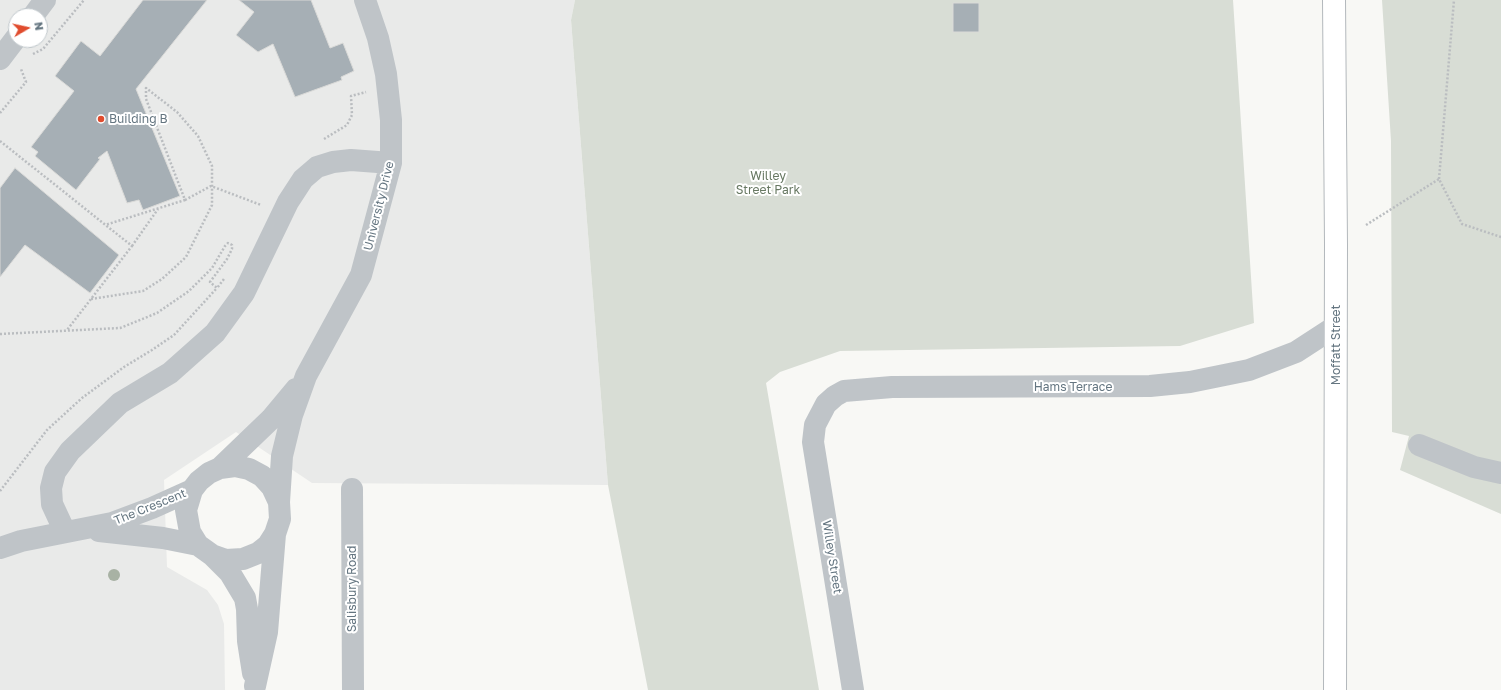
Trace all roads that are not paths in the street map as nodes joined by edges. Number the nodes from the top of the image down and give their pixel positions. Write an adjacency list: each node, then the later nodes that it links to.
1 (365, 0): 5 (street, University Drive)
2 (1334, 0): 6 (main road, Moffatt Street)
3 (14, 48): 4 (street)
4 (10, 62)
5 (391, 163): 7 (street, University Drive); 15 (street)
6 (1336, 326): 8 (street, Hams Terrace); 22 (main road, Moffatt Street)
7 (306, 376): 10 (street, University Drive); 14 (street, University Drive)
8 (815, 425): 21 (street, Willey Street)
9 (1419, 445): 11 (street)
10 (220, 468): 13 (street); 14 (street)
11 (1501, 473)
12 (352, 489): 20 (street, Salisbury Road)
13 (192, 490): 15 (street, The Crescent); 18 (street)
14 (278, 502): 16 (street)
15 (74, 531): 17 (street, The Crescent); 18 (street, The Crescent)
16 (275, 534): 18 (street); 19 (street)
17 (0, 548)
18 (205, 550): 19 (street)
19 (255, 688)
20 (353, 690)
21 (853, 690)
22 (1335, 690)

